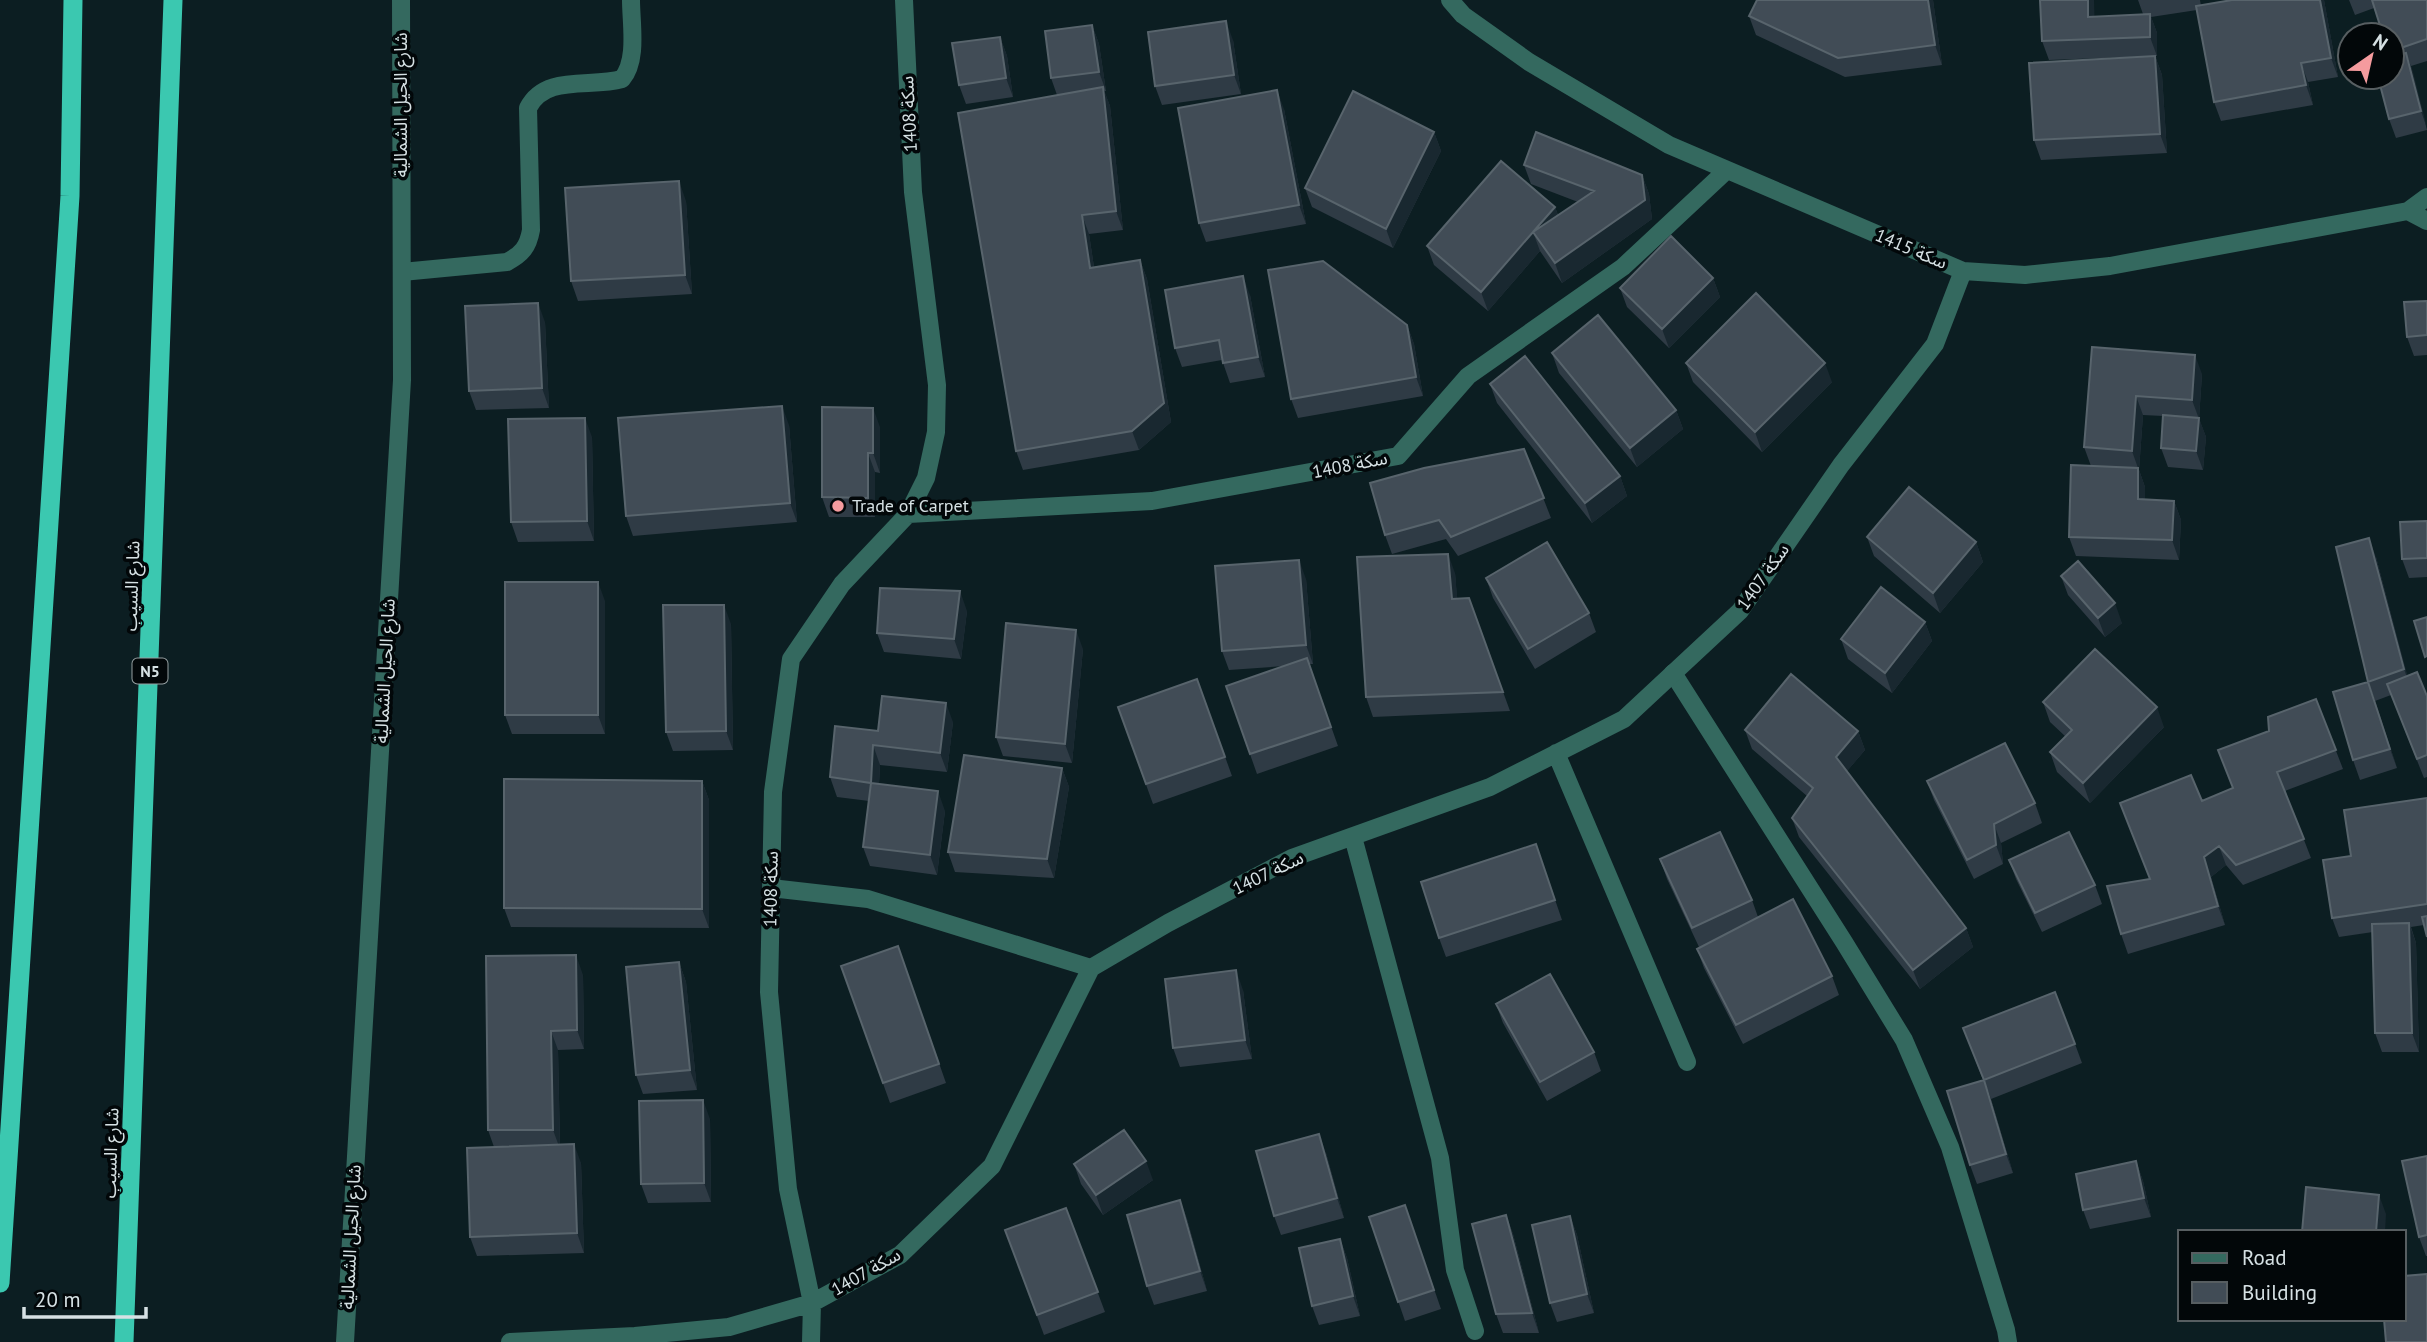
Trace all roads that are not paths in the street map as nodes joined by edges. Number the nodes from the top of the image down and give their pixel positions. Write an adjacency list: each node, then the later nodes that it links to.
1 (73, 0): 20 (highway)
2 (173, 0): 23 (highway, شارع السيب / N5)
3 (401, 0): 12 (street, شارع الحيل الشمالية)
4 (631, 0): 12 (street)
5 (904, 0): 13 (street, سكة 1408)
6 (1450, 0): 7 (street, سكة 1415)
7 (1727, 170): 11 (street, سكة 1415); 13 (street, سكة 1408)
8 (2427, 197): 9 (street)
9 (2408, 211): 10 (street); 11 (street, سكة 1415)
10 (2427, 220)
11 (1963, 271): 14 (street, سكة 1407)
12 (402, 272): 24 (street, شارع الحيل الشمالية)
13 (908, 514): 17 (street, سكة 1408)
14 (1673, 673): 15 (street, سكة 1407); 27 (street)
15 (1556, 753): 16 (street, سكة 1407); 19 (street)
16 (1353, 836): 18 (street, سكة 1407); 22 (street)
17 (771, 888): 18 (street); 21 (street, سكة 1408)
18 (1091, 968): 21 (street, سكة 1407)
19 (1687, 1062)
20 (0, 1283)
21 (812, 1303): 25 (street, سكة 1407); 26 (street, سكة 1408)
22 (1475, 1331)
23 (124, 1342)
24 (345, 1342)
25 (510, 1342)
26 (811, 1342)
27 (2008, 1342)

